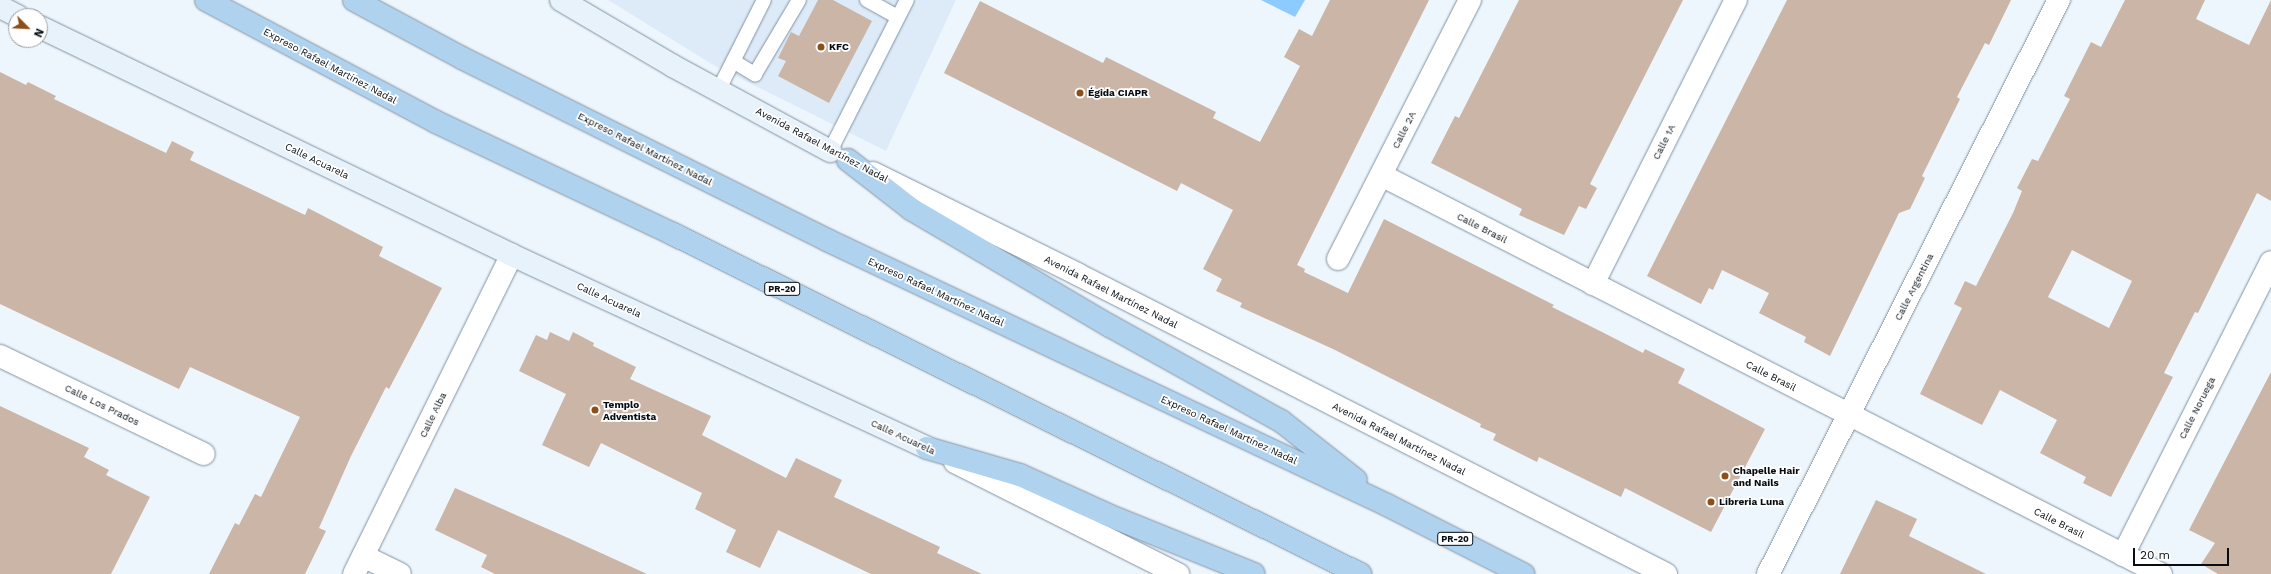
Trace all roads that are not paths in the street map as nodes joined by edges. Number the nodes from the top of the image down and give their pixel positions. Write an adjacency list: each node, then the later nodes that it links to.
1 (206, 0): 31 (highway, Expreso Rafael Martínez Nadal / PR-20)
2 (354, 0): 25 (highway, Expreso Rafael Martínez Nadal / PR-20)
3 (561, 0): 14 (street, Avenida Rafael Martínez Nadal)
4 (764, 0): 13 (lane)
5 (799, 0): 13 (lane)
6 (867, 0): 11 (lane)
7 (907, 0): 11 (lane)
8 (1470, 0): 16 (street, Calle 2A)
9 (1736, 0): 20 (street, Calle 1A)
10 (2059, 0): 22 (street, Calle Argentina)
11 (898, 17): 15 (lane)
12 (48, 30): 17 (street, Calle Acuarela)
13 (733, 61): 14 (lane)
14 (718, 91): 15 (street, Avenida Rafael Martínez Nadal)
15 (839, 156): 25 (highway); 33 (street, Avenida Rafael Martínez Nadal)
16 (1381, 175): 18 (street, Calle 2A); 20 (street, Calle Brasil)
17 (512, 255): 23 (street, Calle Acuarela); 27 (street, Calle Alba)
18 (1338, 259)
19 (2271, 262): 26 (street, Calle Noruega)
20 (1593, 284): 22 (street, Calle Brasil)
21 (0, 356): 24 (street, Calle Los Prados)
22 (1849, 416): 26 (street, Calle Brasil); 34 (street, Calle Argentina)
23 (927, 448): 29 (street, Calle Acuarela); 30 (highway)
24 (204, 454)
25 (1387, 505): 32 (highway, Expreso Rafael Martínez Nadal / PR-20)
26 (2123, 555): 35 (street, Calle Brasil)
27 (359, 565): 28 (street)
28 (400, 574)
29 (1178, 574)
30 (1254, 574)
31 (1360, 574)
32 (1523, 574)
33 (1666, 574)
34 (1768, 574)
35 (2161, 574)

